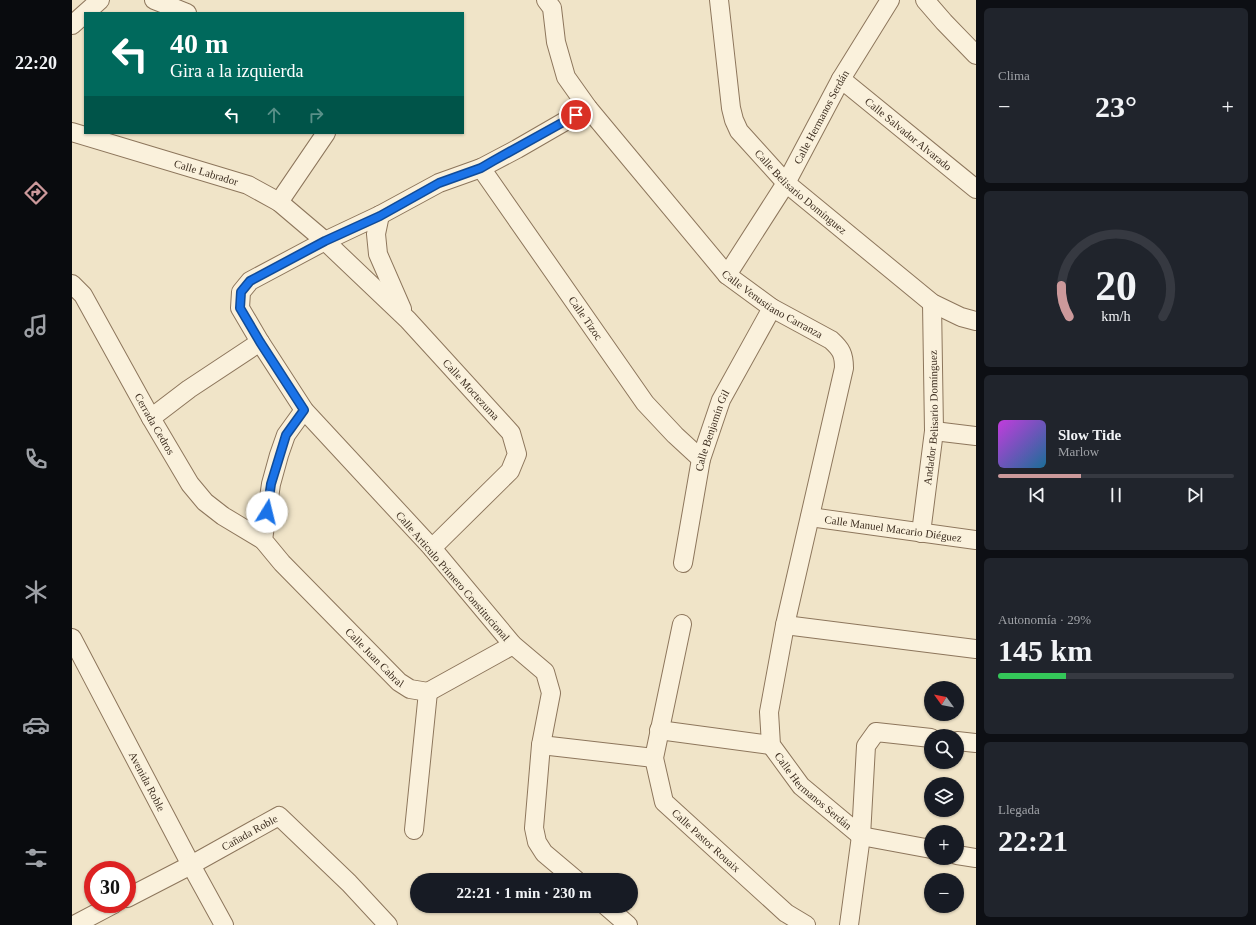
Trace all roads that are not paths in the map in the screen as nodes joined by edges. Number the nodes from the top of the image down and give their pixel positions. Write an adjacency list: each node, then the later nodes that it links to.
1 (100, 0): 7 (street)
2 (154, 0): 8 (street)
3 (546, 0): 13 (street, Calle Venustiano Carranza)
4 (719, 0): 17 (street, Calle Belisario Domínguez)
5 (890, 0): 12 (street, Calle Hermanos Serdán)
6 (925, 0): 11 (street)
7 (87, 12)
8 (184, 12)
9 (84, 14): 10 (street)
10 (72, 25)
11 (976, 55)
12 (841, 79): 17 (street, Calle Hermanos Serdán); 18 (street, Calle Salvador Alvarado)
13 (588, 108): 16 (street); 22 (street, Calle Venustiano Carranza)
14 (72, 132): 19 (street, Calle Labrador)
15 (325, 134): 19 (street)
16 (481, 168): 20 (street); 33 (street, Calle Tizoc)
17 (786, 183): 22 (street, Calle Hermanos Serdán); 24 (street, Calle Belisario Domínguez)
18 (976, 189)
19 (279, 202): 21 (street, Calle Labrador)
20 (380, 216): 21 (street); 26 (street)
21 (325, 241): 26 (street, Calle Moctezuma); 28 (street, Calle Articulo Primero Constitucional)
22 (727, 274): 25 (street, Calle Venustiano Carranza)
23 (72, 284): 30 (street, Cerrada Cedros)
24 (932, 303): 27 (street, Calle Belisario Domínguez); 31 (street, Andador Belisario Domínguez)
25 (772, 308): 33 (street, Calle Benjamín Gil); 34 (street, Calle Venustiano Carranza)
26 (408, 320): 38 (street, Calle Moctezuma)
27 (976, 321)
28 (260, 342): 29 (street, Calle Articulo Primero Constitucional); 30 (street)
29 (304, 410): 36 (street); 38 (street, Calle Articulo Primero Constitucional)
30 (151, 418): 36 (street, Cerrada Cedros)
31 (934, 431): 32 (street); 35 (street, Andador Belisario Domínguez)
32 (976, 436)
33 (701, 459): 40 (street, Calle Benjamín Gil)
34 (810, 517): 35 (street, Calle Manuel Macario Diéguez); 42 (street, Calle Venustiano Carranza)
35 (921, 533): 37 (street, Calle Manuel Macario Diéguez)
36 (263, 540): 39 (street, Cerrada Cedros)
37 (976, 540)
38 (432, 548): 44 (street, Calle Articulo Primero Constitucional)
39 (282, 563): 46 (street, Calle Juan Cabral)
40 (683, 563)
41 (682, 624): 47 (street, Calle Pastor Rouaix)
42 (785, 625): 45 (street); 52 (street, Calle Hermanos Serdán)
43 (72, 638): 59 (street, Avenida Roble)
44 (513, 646): 46 (street); 51 (street, Calle Articulo Primero Constitucional)
45 (976, 649)
46 (428, 692): 54 (street)
47 (659, 730): 52 (street); 53 (street, Calle Pastor Rouaix)
48 (924, 737): 55 (street)
49 (964, 742): 50 (street)
50 (976, 743)
51 (541, 745): 53 (street); 60 (street, Calle Articulo Primero Constitucional)
52 (771, 745): 55 (street, Calle Hermanos Serdán)
53 (654, 758): 68 (street, Calle Pastor Rouaix)
54 (414, 830)
55 (861, 836): 56 (street, Calle Hermanos Serdán); 69 (street)
56 (924, 848)
57 (964, 855): 58 (street)
58 (976, 858)
59 (191, 865): 61 (street, Cañada Roble); 65 (street, Avenida Roble); 66 (street, Cañada Roble)
60 (568, 873)
61 (136, 893)
62 (94, 913): 64 (street)
63 (614, 913): 67 (street)
64 (75, 922)
65 (224, 925)
66 (388, 925)
67 (628, 925)
68 (806, 925)
69 (849, 925)

